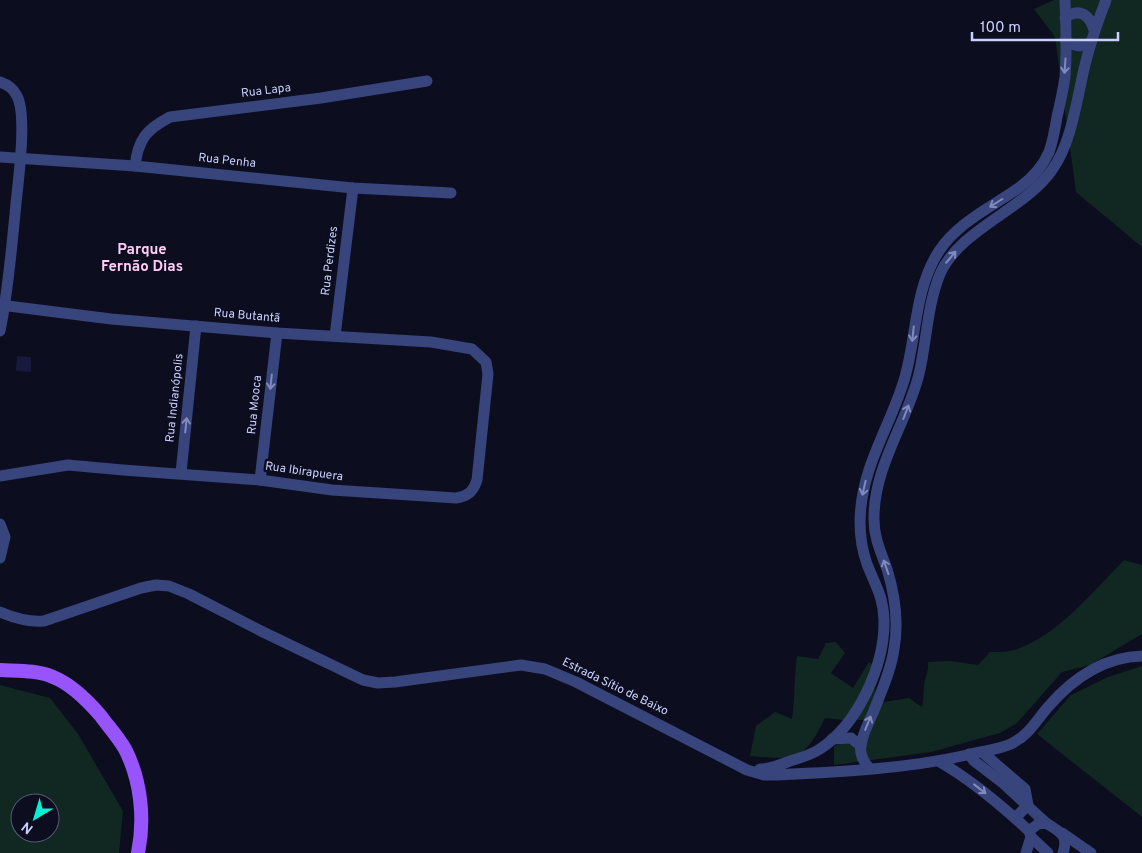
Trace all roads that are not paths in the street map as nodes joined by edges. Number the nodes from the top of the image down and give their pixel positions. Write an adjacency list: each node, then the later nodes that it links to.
1 (1065, 0): 3 (street)
2 (1106, 0): 4 (street)
3 (1065, 18): 4 (street); 5 (street)
4 (1093, 36): 5 (street); 29 (street, one-way to 4)
5 (1065, 40): 27 (street, one-way to 27)
6 (427, 81): 10 (street, Rua Lapa)
7 (0, 82): 9 (street)
8 (0, 157): 9 (street, Rua Penha)
9 (20, 159): 10 (street, Rua Penha); 13 (street)
10 (135, 166): 11 (street, Rua Penha)
11 (353, 188): 12 (street, Rua Penha); 17 (street, Rua Perdizes)
12 (451, 193)
13 (3, 305): 14 (street, Rua Butantã); 15 (street)
14 (196, 326): 16 (street, Rua Butantã); 19 (street, Rua Indianópolis, one-way to 14)
15 (0, 331)
16 (276, 333): 17 (street, Rua Butantã); 21 (street, Rua Mooca, one-way to 21)
17 (335, 336): 18 (street, Rua Butantã)
18 (486, 362): 21 (street, Rua Ibirapuera)
19 (181, 473): 20 (street, Rua Ibirapuera); 21 (street, Rua Ibirapuera)
20 (0, 476)
21 (260, 480)
22 (0, 524): 23 (street)
23 (0, 558)
24 (0, 612): 35 (street, Estrada Sítio de Baixo)
25 (1142, 656): 30 (street, Estrada Sítio de Baixo)
26 (0, 670): 43 (main road)
27 (832, 739): 28 (street); 29 (street)
28 (818, 750): 35 (street); 36 (street)
29 (861, 751): 33 (street); 34 (street)
30 (982, 752): 31 (street, Estrada Sítio de Baixo); 38 (street)
31 (972, 758): 32 (street, Estrada Sítio de Baixo); 37 (street); 38 (street)
32 (940, 762): 33 (street, Estrada Sítio de Baixo); 37 (street)
33 (869, 768): 34 (street, Estrada Sítio de Baixo)
34 (857, 769): 36 (street, Estrada Sítio de Baixo)
35 (747, 770): 36 (street, Estrada Sítio de Baixo)
36 (818, 773)
37 (961, 774): 39 (street, one-way to 39)
38 (1028, 805): 39 (street); 40 (street)
39 (1015, 818): 42 (street)
40 (1046, 823): 41 (street); 42 (street)
41 (1062, 833): 46 (street); 47 (street)
42 (1030, 834): 44 (street); 45 (street)
43 (138, 853)
44 (1026, 853)
45 (1048, 853)
46 (1062, 853)
47 (1091, 853)

